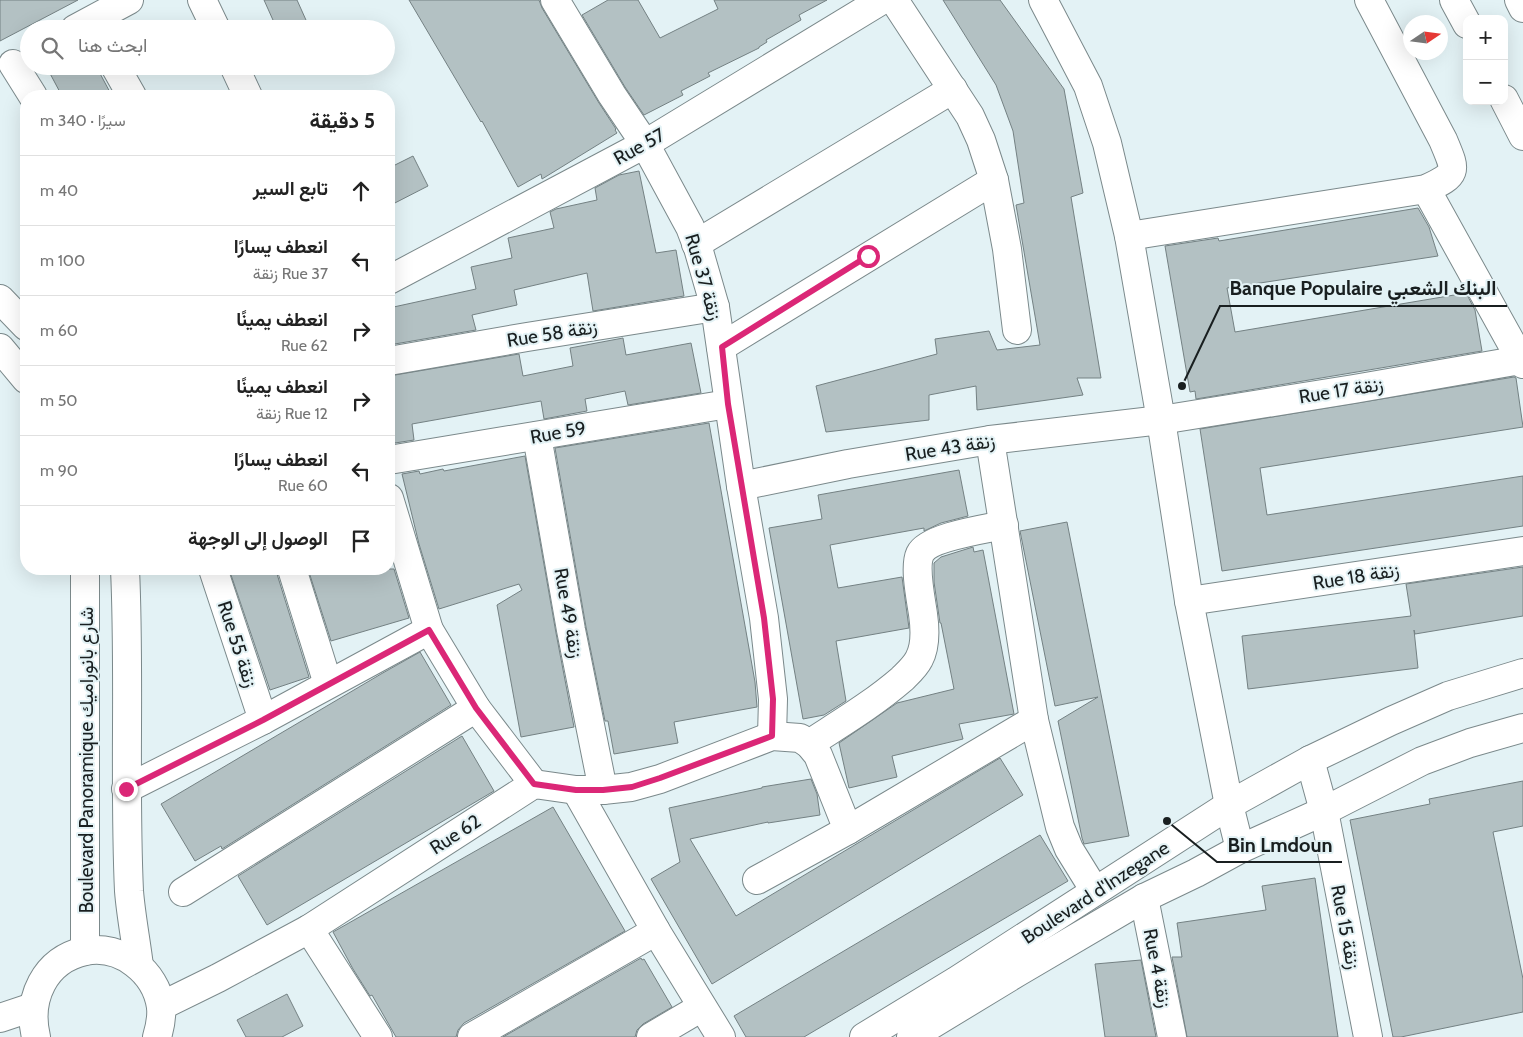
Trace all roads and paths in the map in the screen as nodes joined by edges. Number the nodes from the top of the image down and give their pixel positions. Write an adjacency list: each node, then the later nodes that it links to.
1 (129, 0): 12 (main road)
2 (202, 0): 13 (main road)
3 (882, 0): 23 (main road, Rue 57)
4 (894, 0): 17 (main road)
5 (1369, 0): 25 (main road)
6 (1454, 0): 11 (main road)
7 (1519, 0): 10 (main road)
8 (1046, 1): 26 (main road)
9 (561, 2): 23 (main road, Rue 37 زنقة)
10 (1523, 8)
11 (1463, 17)
12 (96, 20)
13 (212, 20)
14 (21, 75): 18 (main road)
15 (120, 75): 19 (main road)
16 (238, 75): 20 (main road)
17 (952, 89): 24 (main road); 27 (main road)
18 (30, 90)
19 (129, 90)
20 (245, 90)
21 (1507, 105): 22 (main road)
22 (1523, 136)
23 (645, 144): 27 (main road, Rue 37 زنقة); 28 (main road, Rue 57)
24 (994, 180): 32 (main road); 33 (main road)
25 (1426, 189): 26 (main road); 36 (main road)
26 (1129, 236): 39 (main road)
27 (696, 244): 30 (main road, Rue 37 زنقة)
28 (395, 277)
29 (0, 299): 31 (main road)
30 (715, 307): 33 (main road, Rue 37 زنقة); 35 (main road, Rue 58 زنقة)
31 (20, 320)
32 (1017, 330)
33 (722, 347): 38 (main road, Rue 37 زنقة)
34 (0, 348): 37 (main road)
35 (395, 360)
36 (1522, 362): 39 (main road, Rue 17 زنقة)
37 (20, 373)
38 (728, 404): 40 (main road, Rue 59); 43 (main road, Rue 37 زنقة)
39 (1161, 420): 41 (main road, Rue 43 زنقة); 51 (main road)
40 (537, 436): 42 (main road, Rue 59); 65 (main road, Rue 49 زنقة)
41 (990, 440): 43 (main road, Rue 43 زنقة); 45 (main road)
42 (395, 459)
43 (741, 486): 59 (main road, Rue 37 زنقة)
44 (395, 518): 52 (main road)
45 (1004, 525): 57 (main road); 60 (main road)
46 (1523, 551): 51 (main road, Rue 18 زنقة)
47 (86, 575): 76 (main road, Boulevard Panoramique شارع بانوراميك)
48 (125, 575): 63 (main road)
49 (216, 575): 56 (main road, Rue 55 زنقة)
50 (294, 575): 54 (main road)
51 (1189, 601): 66 (main road)
52 (429, 630): 54 (main road); 55 (main road)
53 (1523, 673): 61 (main road, Boulevard d'Inzegane)
54 (328, 684): 56 (main road)
55 (476, 708): 62 (main road); 72 (main road)
56 (263, 720): 63 (main road)
57 (1034, 720): 68 (main road); 71 (main road)
58 (1523, 728): 67 (main road, Boulevard d'Inzegane)
59 (772, 736): 60 (main road); 65 (main road)
60 (809, 744): 68 (main road)
61 (1310, 760): 66 (main road, Boulevard d'Inzegane); 67 (main road, Rue 15 زنقة)
62 (534, 784): 64 (main road); 74 (main road, Rue 62)
63 (126, 789): 77 (main road)
64 (576, 790): 65 (main road); 75 (main road)
65 (603, 790)
66 (1229, 804): 69 (main road); 71 (main road, Boulevard d'Inzegane)
67 (1324, 811): 69 (main road, Boulevard d'Inzegane); 90 (main road, Rue 15 زنقة)
68 (848, 830): 70 (main road)
69 (1240, 849): 73 (main road, Boulevard d'Inzegane)
70 (757, 880)
71 (1095, 891): 87 (main road, Boulevard d'Inzegane)
72 (183, 892)
73 (1144, 898): 88 (main road, Boulevard d'Inzegane); 89 (main road, Rue 4 زنقة)
74 (309, 929): 81 (main road, Rue 62); 83 (main road)
75 (656, 931): 79 (main road); 84 (main road)
76 (86, 951): 77 (main road); 78 (main road)
77 (139, 966): 81 (main road)
78 (33, 1007): 80 (main road); 82 (main road)
79 (702, 1007): 85 (main road); 86 (main road)
80 (0, 1018)
81 (164, 1025)
82 (36, 1037)
83 (378, 1037)
84 (472, 1037)
85 (651, 1037)
86 (721, 1037)
87 (864, 1037)
88 (911, 1037)
89 (1172, 1037)
90 (1368, 1037)

